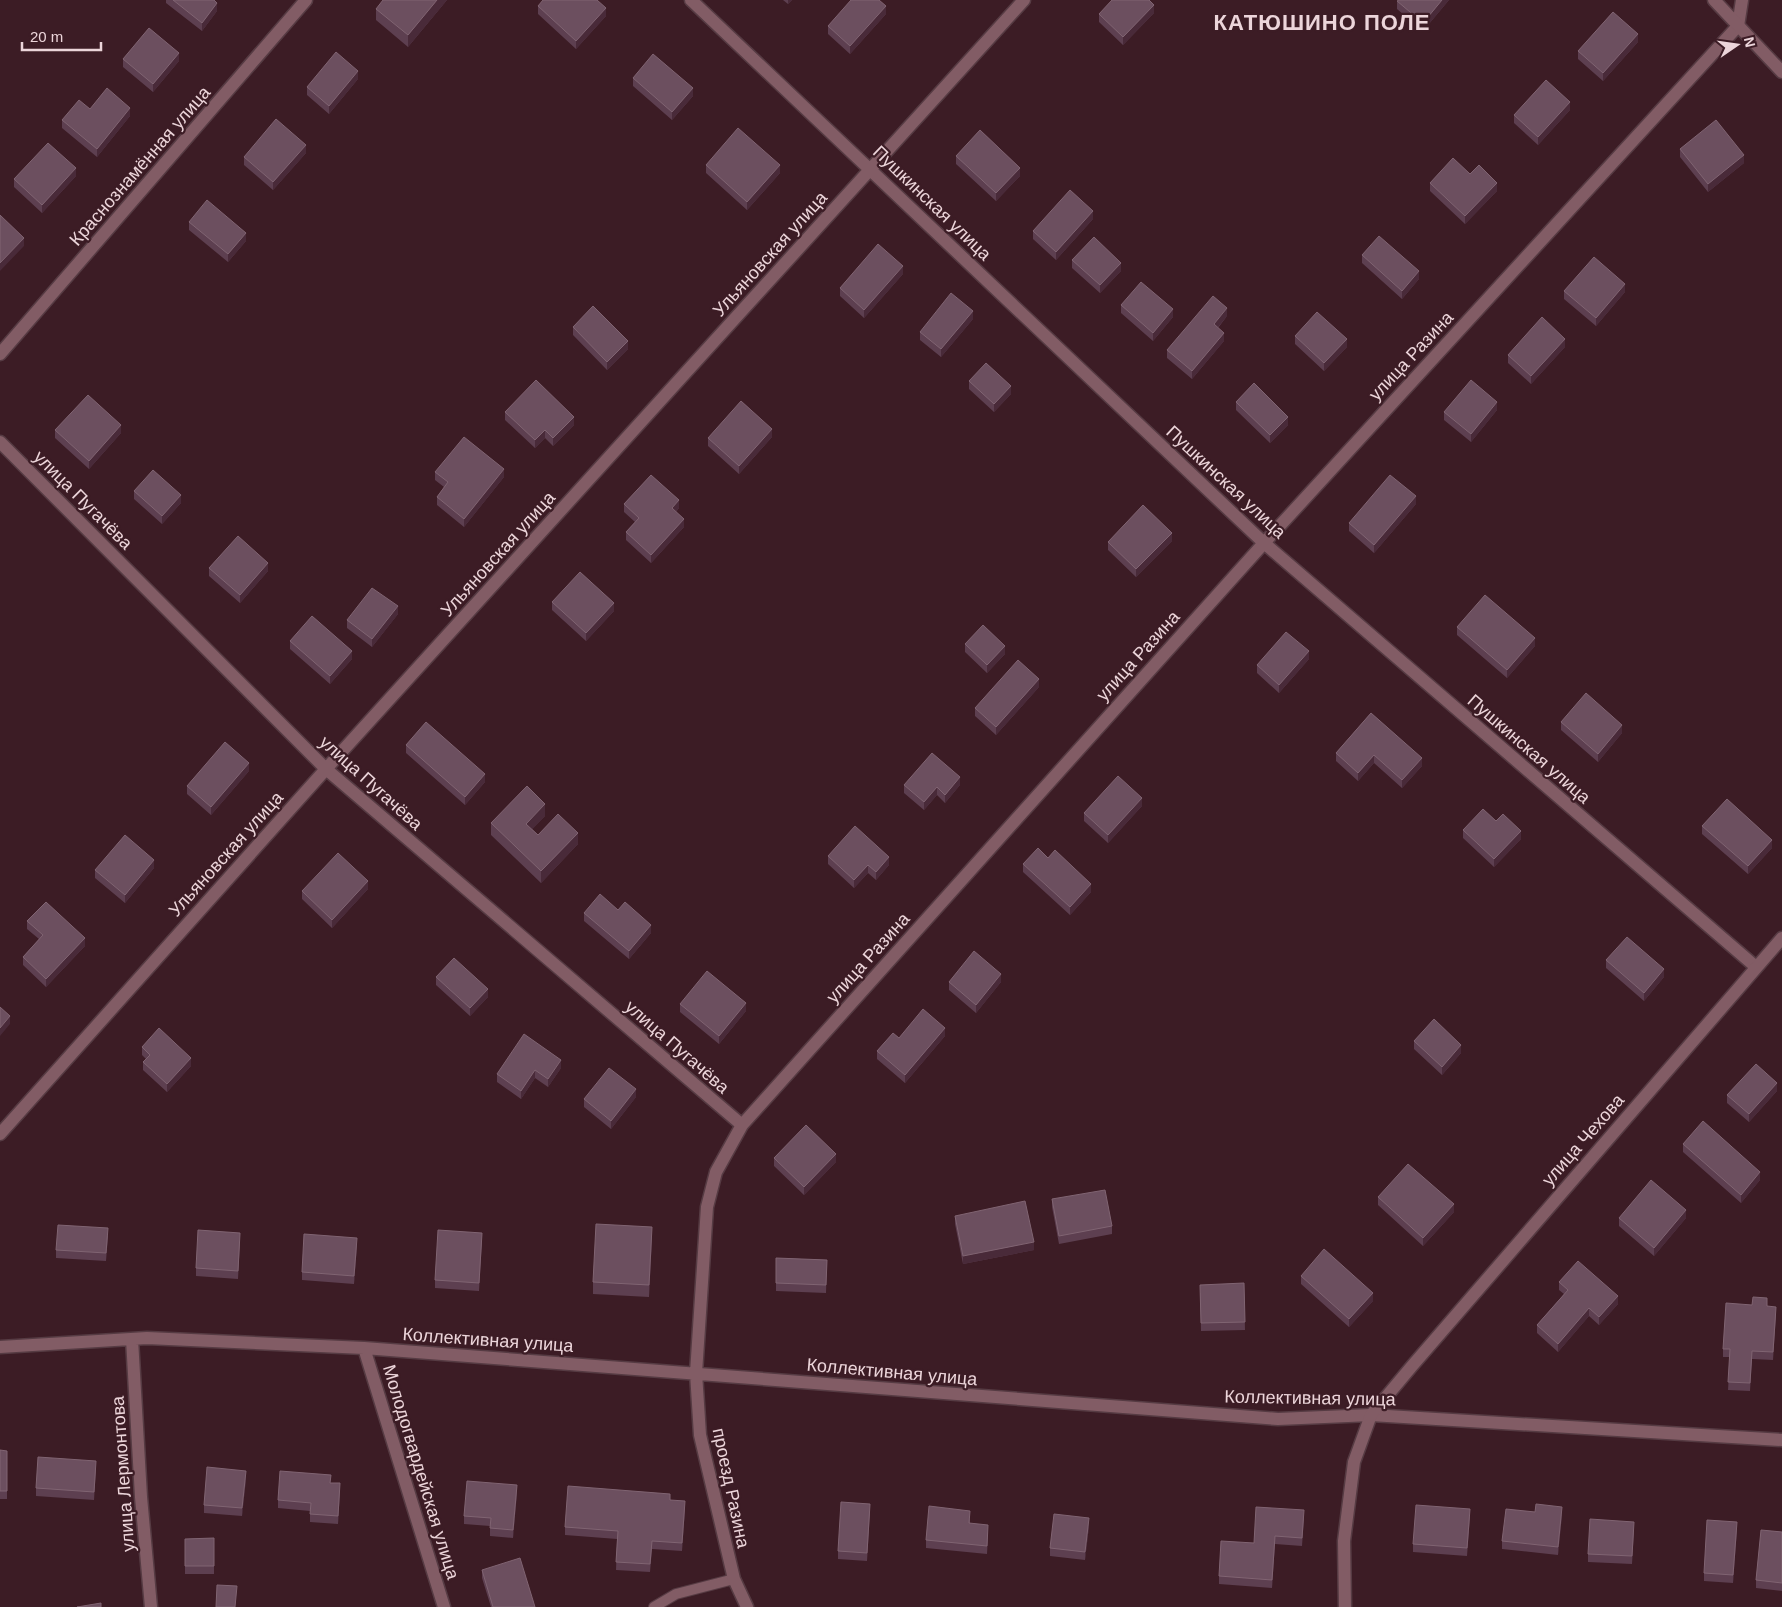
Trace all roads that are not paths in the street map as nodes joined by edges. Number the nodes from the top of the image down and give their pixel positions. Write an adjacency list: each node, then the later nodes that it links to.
1 (306, 0): 9 (street, Краснознамённая улица)
2 (692, 0): 8 (street, Пушкинская улица)
3 (1024, 0): 8 (street, Ульяновская улица)
4 (1714, 0): 6 (street)
5 (1742, 0): 6 (street)
6 (1738, 26): 7 (street); 11 (street, улица Разина)
7 (1782, 72)
8 (870, 169): 11 (street, Пушкинская улица); 12 (street, Ульяновская улица)
9 (0, 354)
10 (0, 442): 12 (street, улица Пугачёва)
11 (1264, 543): 14 (street, Пушкинская улица); 15 (street, улица Разина)
12 (326, 769): 15 (street, улица Пугачёва); 16 (street, Ульяновская улица)
13 (1782, 938): 14 (street, улица Чехова)
14 (1756, 967): 21 (street, улица Чехова)
15 (742, 1125): 20 (street, улица Разина)
16 (0, 1134)
17 (132, 1339): 18 (street, Коллективная улица); 19 (street, Коллективная улица); 24 (street, улица Лермонтова)
18 (0, 1347)
19 (364, 1348): 20 (street, Коллективная улица); 25 (street, Молодогвардейская улица)
20 (696, 1373): 21 (street, Коллективная улица); 23 (street, проезд Разина)
21 (1371, 1415): 22 (street, Коллективная улица); 28 (street)
22 (1782, 1440)
23 (734, 1579): 26 (lane); 27 (street, проезд Разина)
24 (151, 1607)
25 (444, 1607)
26 (654, 1607)
27 (747, 1607)
28 (1345, 1607)

